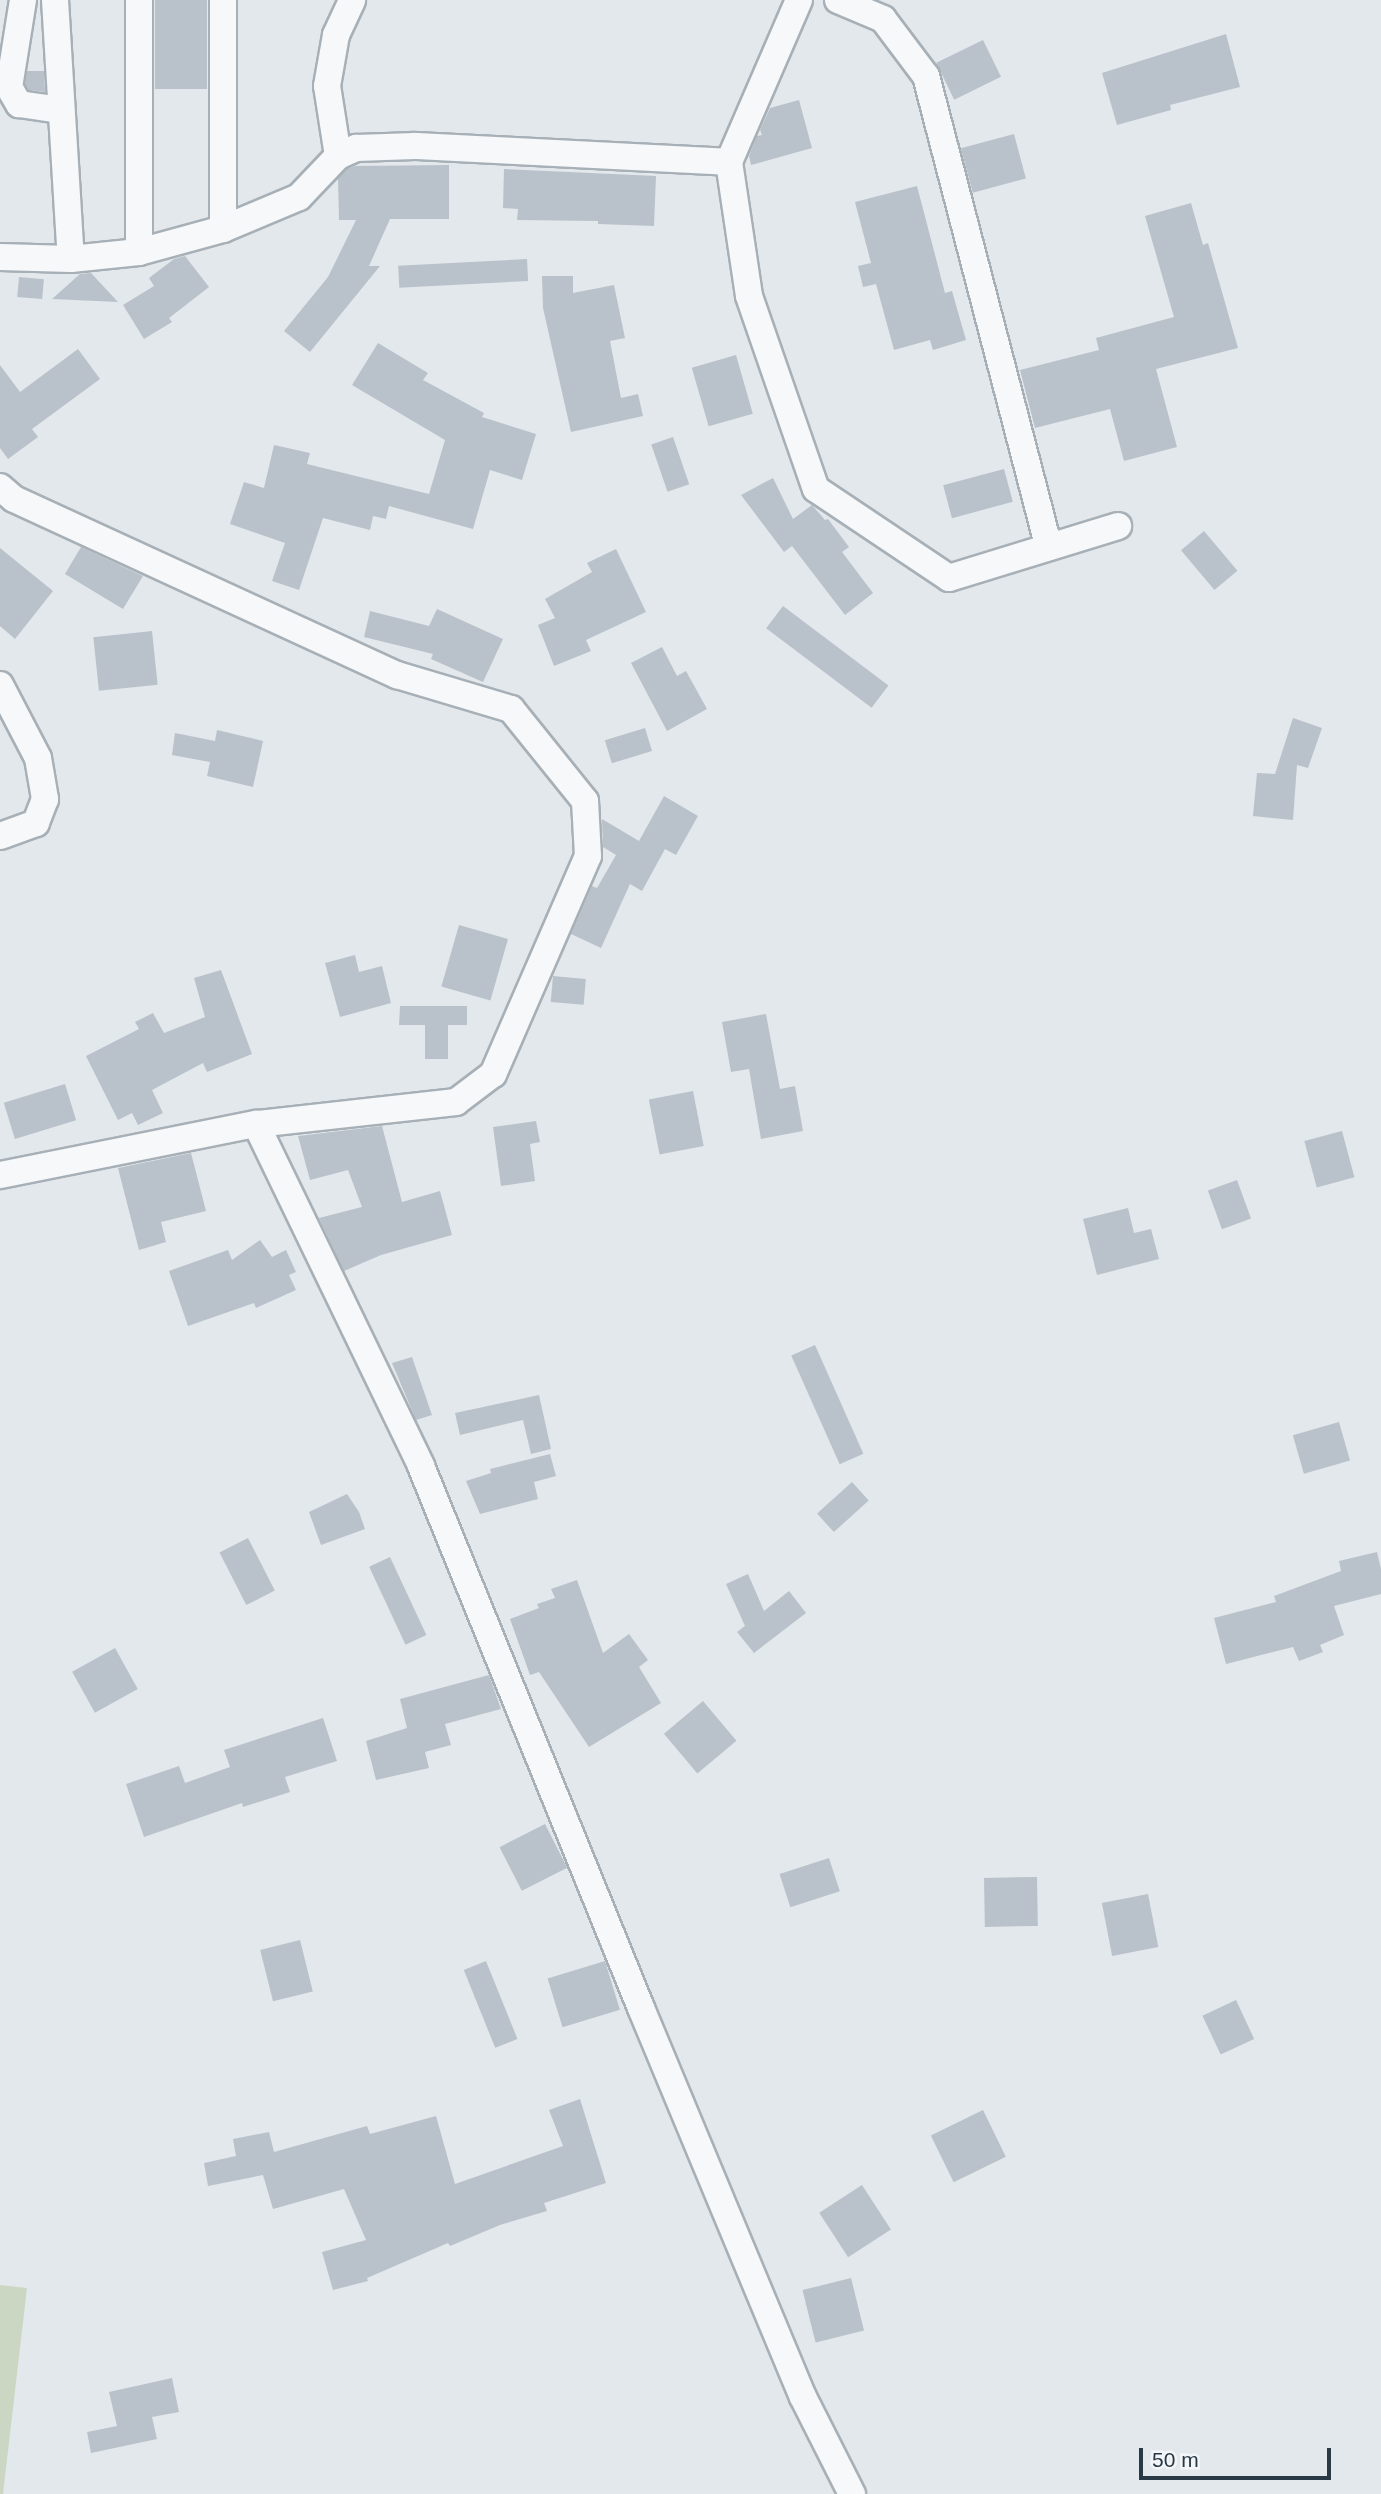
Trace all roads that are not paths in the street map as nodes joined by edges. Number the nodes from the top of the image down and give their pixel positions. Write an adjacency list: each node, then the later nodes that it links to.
1 (23, 0): 10 (street)
2 (55, 0): 10 (street)
3 (139, 0): 14 (street)
4 (223, 0): 9 (street)
5 (241, 0): 9 (street)
6 (352, 0): 11 (street)
7 (799, 0): 12 (street)
8 (838, 0): 19 (street)
9 (222, 28): 13 (street)
10 (60, 110): 16 (street)
11 (338, 156): 12 (street); 13 (street)
12 (729, 162): 19 (street)
13 (223, 229): 14 (street)
14 (139, 252): 16 (street)
15 (0, 257): 16 (street)
16 (71, 259)
17 (0, 487): 22 (street)
18 (1118, 526): 19 (street)
19 (1049, 547)
20 (0, 685): 21 (street)
21 (0, 836)
22 (256, 1124): 23 (street); 24 (street)
23 (0, 1175)
24 (852, 2494)

